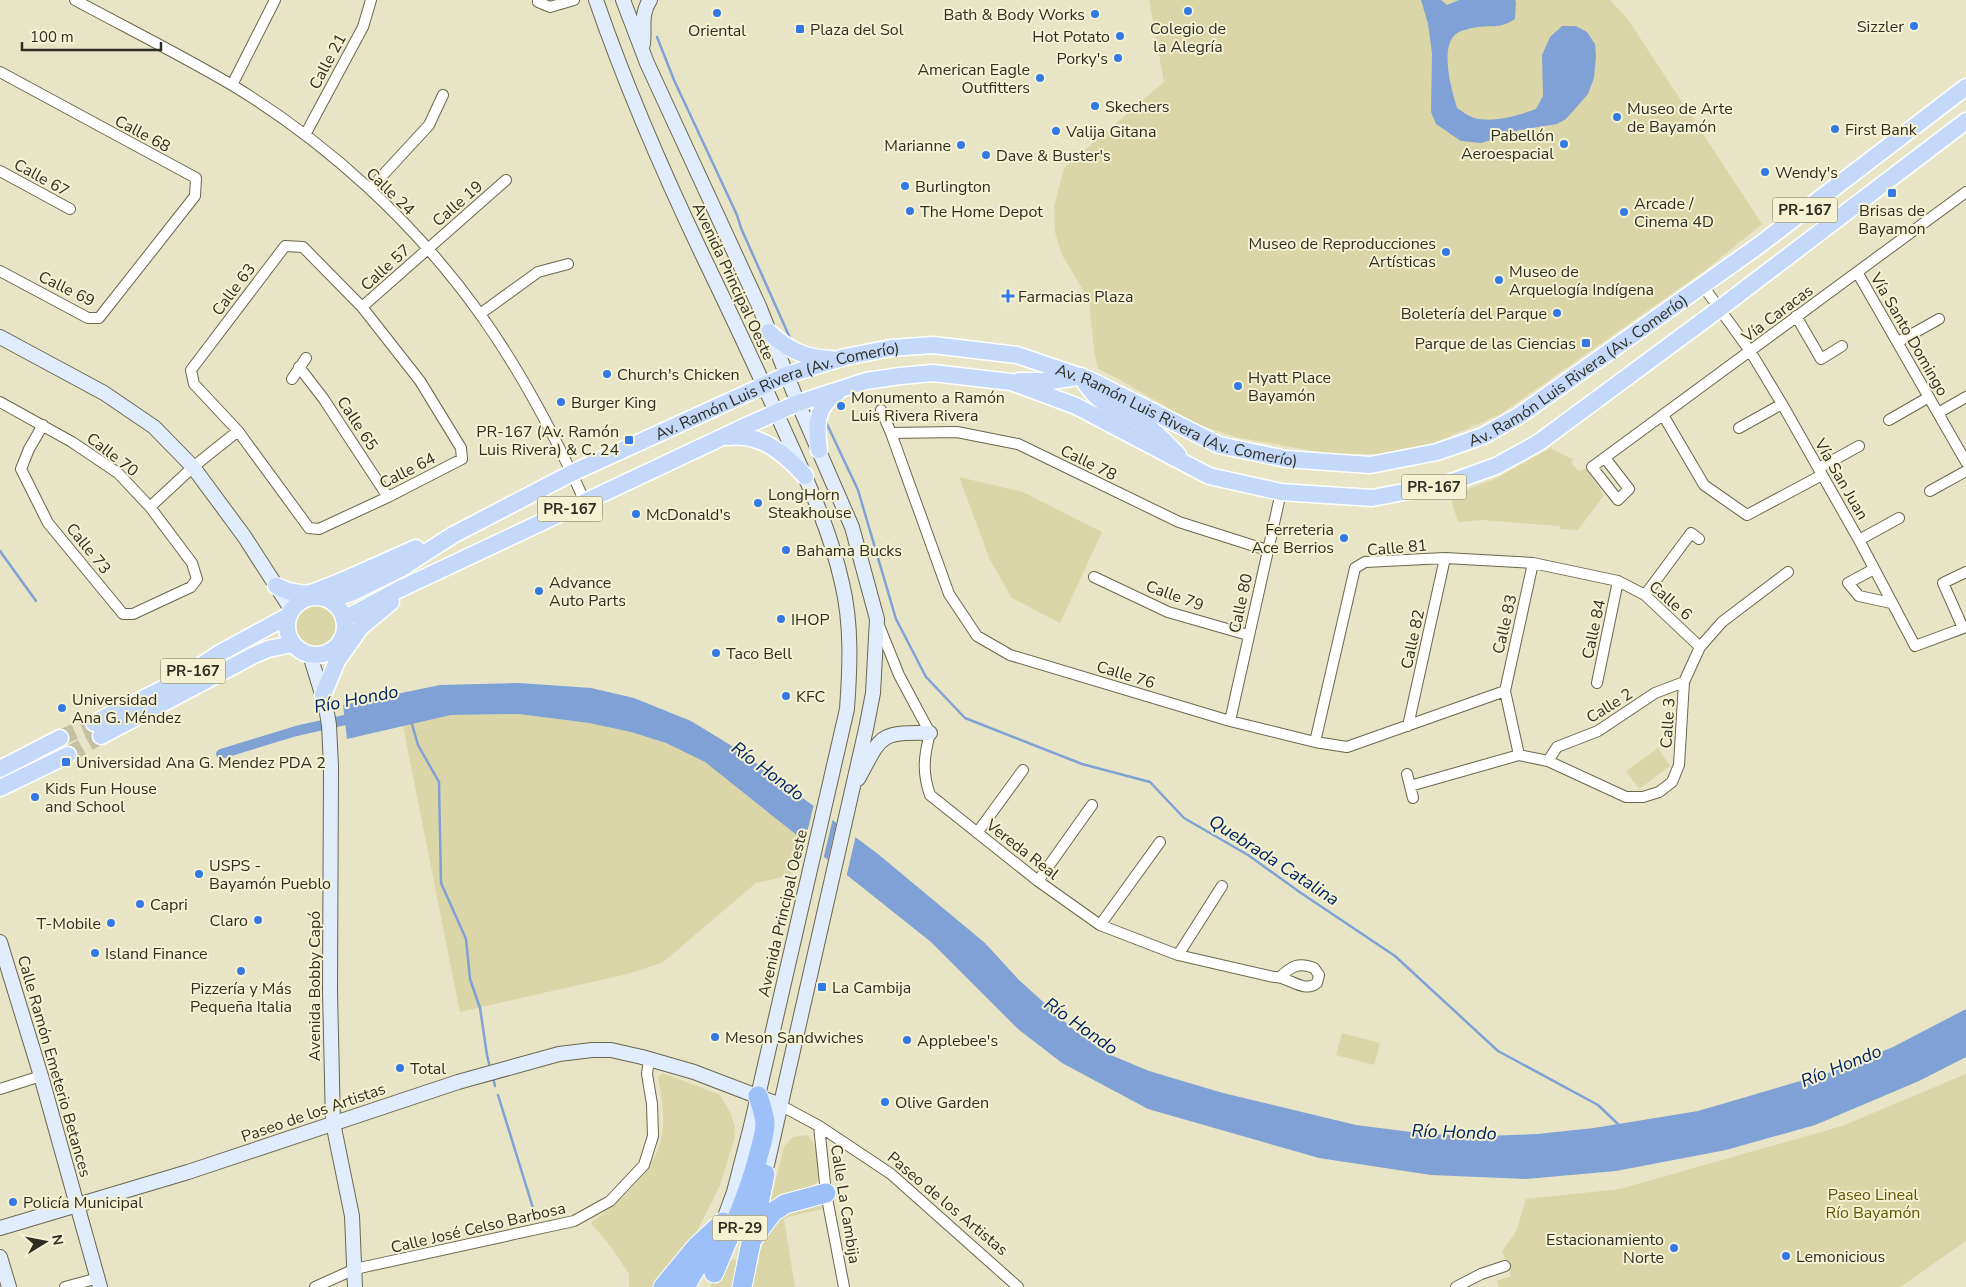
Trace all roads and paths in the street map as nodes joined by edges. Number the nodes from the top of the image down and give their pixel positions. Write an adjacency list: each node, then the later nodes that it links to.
1 (75, 0): 11 (street, Calle 24)
2 (275, 0): 11 (street)
3 (372, 0): 15 (street, Calle 21)
4 (538, 0): 5 (street)
5 (574, 0)
6 (596, 0): 44 (main road, Avenida Principal Oeste / PR-29)
7 (623, 0): 9 (main road, Avenida Principal Oeste / PR-29)
8 (650, 0): 9 (main road)
9 (642, 50): 32 (main road, Avenida Principal Oeste / PR-29)
10 (0, 72): 22 (street, Calle 68)
11 (232, 86): 15 (street, Calle 24)
12 (1966, 87): 26 (main road, Av. Ramón Luis Rivera (Av. Comerío) / PR-167)
13 (443, 95): 18 (street)
14 (1966, 121): 28 (main road, Av. Ramón Luis Rivera (Av. Comerío) / PR-167)
15 (304, 135): 18 (street, Calle 24)
16 (0, 171): 20 (street, Calle 67)
17 (506, 180): 21 (street, Calle 19)
18 (370, 190): 21 (street, Calle 24)
19 (1966, 192): 25 (street, Vía Caracas)
20 (70, 209)
21 (428, 248): 27 (street, Calle 57); 29 (street, Calle 24)
22 (152, 251): 24 (street, Calle 69)
23 (568, 264): 29 (street)
24 (0, 270)
25 (1857, 272): 30 (street, Vía Caracas); 34 (street, Vía Santo Domingo)
26 (1704, 286): 28 (street, Vía San Juan); 41 (main road, Av. Ramón Luis Rivera (Av. Comerío) / PR-167)
27 (362, 307): 58 (street, Calle 63); 73 (street, Calle 64)
28 (1720, 309): 36 (street, Vía San Juan); 72 (main road, Av. Ramón Luis Rivera (Av. Comerío) / PR-167)
29 (480, 314): 68 (street, Calle 24)
30 (1796, 316): 35 (street); 36 (street, Vía Caracas)
31 (1939, 318): 34 (street)
32 (769, 332): 38 (main road); 40 (main road, Avenida Principal Oeste / PR-29)
33 (0, 337): 66 (main road)
34 (1898, 342): 46 (street, Vía Santo Domingo)
35 (1842, 346)
36 (1750, 351): 50 (street, Vía San Juan); 54 (street, Vía Caracas)
37 (306, 358): 39 (street)
38 (838, 359): 40 (main road, Av. Ramón Luis Rivera (Av. Comerío) / PR-167); 41 (main road, Av. Ramón Luis Rivera (Av. Comerío) / PR-167)
39 (299, 367): 42 (street); 73 (street, Calle 65)
40 (787, 375): 44 (main road, Av. Ramón Luis Rivera (Av. Comerío) / PR-167); 49 (main road, Avenida Principal Oeste / PR-29)
41 (1081, 376): 43 (main road); 65 (main road)
42 (292, 378)
43 (1004, 381): 45 (main road, Av. Ramón Luis Rivera (Av. Comerío) / PR-167); 65 (main road, Av. Ramón Luis Rivera (Av. Comerío) / PR-167)
44 (765, 386): 52 (main road, Avenida Principal Oeste / PR-29); 68 (main road, Av. Ramón Luis Rivera (Av. Comerío) / PR-167)
45 (850, 386): 49 (main road, Av. Ramón Luis Rivera (Av. Comerío) / PR-167); 62 (main road)
46 (1929, 397): 53 (street, Vía Santo Domingo); 55 (street)
47 (1966, 397): 53 (street)
48 (0, 402): 56 (street, Calle 70)
49 (798, 403): 52 (main road, Av. Ramón Luis Rivera (Av. Comerío) / PR-167); 62 (main road, Avenida Principal Oeste / PR-29)
50 (1782, 404): 57 (street); 69 (street, Vía San Juan)
51 (881, 410): 59 (street, Calle 76)
52 (777, 413): 60 (main road, Av. Ramón Luis Rivera (Av. Comerío) / PR-167); 70 (main road, Avenida Principal Oeste / PR-29)
53 (1938, 413): 64 (street, Vía Santo Domingo)
54 (1663, 415): 63 (street, Vía Caracas); 69 (street)
55 (1889, 420)
56 (43, 426): 75 (street, Calle 70); 87 (street, Calle 73)
57 (1739, 428)
58 (238, 431): 66 (street); 73 (street, Calle 64)
59 (891, 433): 80 (street, Calle 78); 106 (street, Calle 76)
60 (721, 438): 70 (main road); 74 (main road, Av. Ramón Luis Rivera (Av. Comerío) / PR-167)
61 (1858, 446): 69 (street)
62 (819, 450): 96 (main road, Avenida Principal Oeste / PR-29)
63 (1605, 458)
64 (1966, 462)
65 (1189, 466): 72 (main road, Av. Ramón Luis Rivera (Av. Comerío) / PR-167)
66 (193, 467): 75 (street); 89 (main road)
67 (1966, 471): 71 (street)
68 (572, 472): 74 (street, Calle 24); 77 (main road, Av. Ramón Luis Rivera (Av. Comerío) / PR-167)
69 (1821, 472): 79 (street, Vía San Juan)
70 (805, 476): 131 (main road, Avenida Principal Oeste / PR-29)
71 (1930, 491)
72 (1282, 492): 80 (street, Calle 80)
73 (388, 497)
74 (585, 502): 90 (main road, Av. Ramón Luis Rivera (Av. Comerío) / PR-167)
75 (150, 506): 87 (street, Calle 70)
76 (1900, 518): 79 (street)
77 (453, 535): 89 (main road); 92 (main road, Av. Ramón Luis Rivera (Av. Comerío) / PR-167)
78 (1700, 539): 91 (street)
79 (1859, 540): 83 (street, Vía San Juan)
80 (1267, 550): 98 (street, Calle 80)
81 (1445, 558): 82 (street, Calle 81); 107 (street, Calle 82); 109 (street, Calle 81)
82 (1533, 563): 88 (street, Calle 81); 104 (street, Calle 83)
83 (1874, 570): 93 (street, Vía San Juan); 93 (street)
84 (1788, 572): 100 (street, Calle 3)
85 (1966, 572): 97 (street)
86 (1094, 577): 98 (street, Calle 79)
87 (196, 581)
88 (1618, 581): 91 (street, Calle 6); 103 (street, Calle 84)
89 (276, 586): 94 (main road)
90 (400, 589): 95 (main road, Av. Ramón Luis Rivera (Av. Comerío) / PR-167); 105 (main road)
91 (1645, 595): 100 (street, Calle 6)
92 (330, 600): 94 (main road, PR-167); 95 (main road)
93 (1891, 603): 97 (street, Vía San Juan)
94 (290, 612): 99 (main road); 99 (main road, PR-167)
95 (344, 619): 101 (main road)
96 (877, 619): 108 (street); 117 (main road, Avenida Principal Oeste / PR-29)
97 (1965, 628)
98 (1248, 635): 106 (street, Calle 80)
99 (293, 644): 101 (main road)
100 (1700, 647): 102 (street, Calle 3)
101 (310, 654): 105 (main road, Avenida Bobby Capó)
102 (1684, 682): 111 (street, Calle 2); 111 (street, Calle 3)
103 (1597, 683)
104 (1505, 691): 107 (street, Calle 76); 110 (street)
105 (322, 695): 133 (main road, Avenida Bobby Capó)
106 (1230, 722): 109 (street, Calle 76)
107 (1408, 726): 109 (street, Calle 76)
108 (930, 733): 117 (main road); 120 (street, Vereda Real)
109 (1315, 742)
110 (1519, 755): 111 (street); 115 (street)
111 (1548, 762)
112 (0, 769): 116 (main road)
113 (1023, 770): 120 (street)
114 (1407, 774): 115 (street)
115 (1410, 786): 118 (street)
116 (0, 788)
117 (850, 795): 132 (main road, Avenida Principal Oeste / PR-29)
118 (1413, 798)
119 (1092, 805): 122 (street)
120 (977, 833): 122 (street, Vereda Real)
121 (1160, 842): 124 (street)
122 (1038, 881): 124 (street, Vereda Real)
123 (1222, 886): 126 (street)
124 (1100, 925): 126 (street, Vereda Real)
125 (0, 942): 129 (main road, Calle Ramón Emeterio Betances)
126 (1178, 955): 127 (street, Vereda Real)
127 (1280, 977)
128 (649, 1059): 131 (main road, Paseo de los Artistas); 133 (main road, Paseo de los Artistas); 143 (street, Calle José Celso Barbosa)
129 (41, 1076): 130 (street); 137 (main road, Calle Ramón Emeterio Betances)
130 (0, 1089)
131 (758, 1096): 132 (main road, Paseo de los Artistas); 138 (main road, Avenida Principal Oeste / PR-29); 144 (highway)
132 (780, 1105): 134 (street, Paseo de los Artistas); 135 (main road, Avenida Principal Oeste / PR-29)
133 (333, 1123): 137 (main road, Paseo de los Artistas); 143 (main road, Avenida Bobby Capó)
134 (819, 1126): 136 (street, Calle La Cambija); 154 (street, Paseo de los Artistas)
135 (767, 1165): 140 (highway); 144 (highway, PR-29)
136 (826, 1193): 140 (highway); 153 (street, Calle La Cambija)
137 (78, 1205): 139 (main road, Paseo de los Artistas); 145 (main road, Calle Ramón Emeterio Betances)
138 (723, 1222): 150 (highway); 151 (highway, PR-29)
139 (0, 1228)
140 (751, 1240): 152 (highway)
141 (0, 1257): 146 (main road)
142 (1504, 1266): 155 (street)
143 (355, 1269): 148 (street, Calle José Celso Barbosa); 149 (main road, Avenida Bobby Capó)
144 (710, 1280)
145 (99, 1283): 147 (street)
146 (9, 1287)
147 (65, 1287)
148 (315, 1287)
149 (355, 1287)
150 (663, 1287)
151 (685, 1287)
152 (742, 1287)
153 (844, 1287)
154 (1018, 1287)
155 (1456, 1287)

